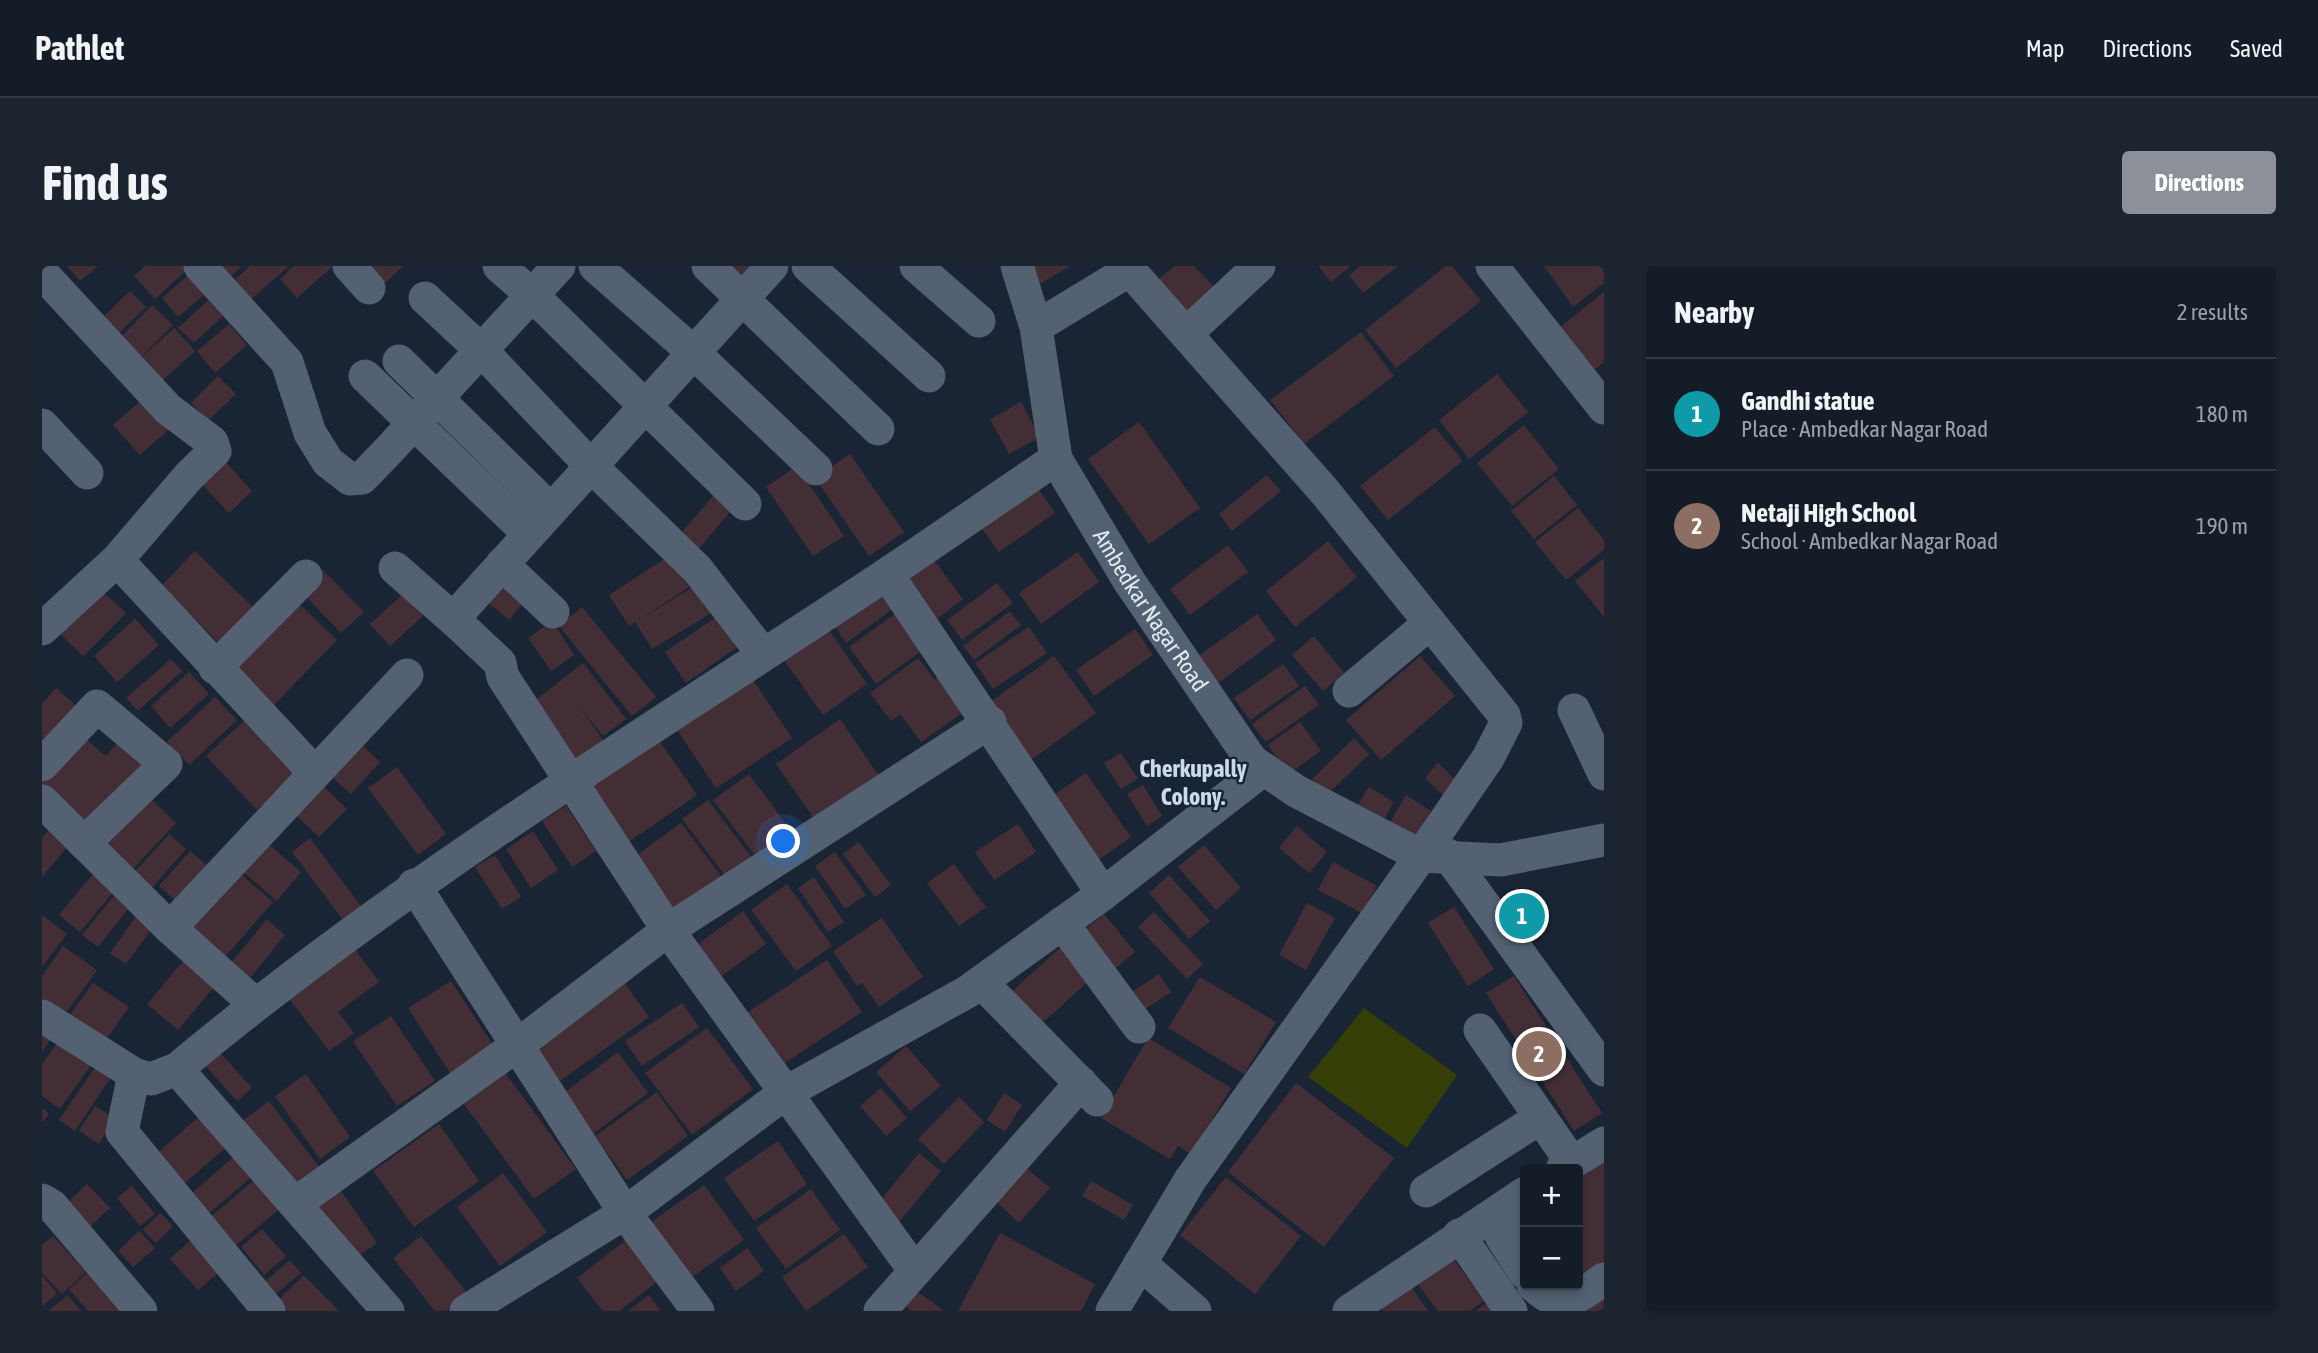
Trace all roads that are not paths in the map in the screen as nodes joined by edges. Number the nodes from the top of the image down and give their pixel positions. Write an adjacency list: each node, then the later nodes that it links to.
1 (200, 266): 28 (street)
2 (499, 266): 14 (street)
3 (559, 266): 14 (street)
4 (595, 266): 21 (street)
5 (708, 266): 16 (street)
6 (772, 266): 16 (street)
7 (808, 266): 24 (street)
8 (916, 266): 17 (street)
9 (1017, 266): 18 (street, Ambedkar Nagar Road)
10 (1258, 266): 19 (street)
11 (1492, 266): 27 (street)
12 (1128, 268): 18 (street); 19 (street)
13 (42, 274): 38 (street)
14 (533, 295): 20 (street); 26 (street)
15 (425, 298): 20 (street)
16 (743, 298): 21 (street); 30 (street)
17 (979, 321)
18 (1036, 327): 31 (street, Ambedkar Nagar Road)
19 (1186, 334): 46 (street)
20 (483, 352): 25 (street); 32 (street)
21 (694, 352): 26 (street); 33 (street)
22 (399, 361): 25 (street)
23 (365, 376): 28 (street)
24 (929, 376)
25 (437, 396): 28 (street); 36 (street)
26 (646, 405): 32 (street); 35 (street)
27 (1604, 408)
28 (413, 423): 37 (street)
29 (42, 425): 34 (street)
30 (878, 429)
31 (1056, 459): 41 (street); 54 (street, Ambedkar Nagar Road)
32 (591, 466): 36 (street); 47 (street)
33 (816, 469)
34 (87, 473)
35 (745, 504)
36 (551, 510): 37 (street)
37 (529, 534): 39 (street)
38 (117, 560): 44 (street); 48 (street)
39 (502, 564): 43 (street); 45 (street)
40 (395, 568): 45 (street)
41 (887, 574): 47 (street); 52 (street)
42 (306, 576): 48 (street)
43 (553, 611)
44 (47, 616)
45 (453, 619): 57 (street)
46 (1430, 623): 50 (street); 61 (street)
47 (763, 654): 57 (street)
48 (215, 668): 55 (street)
49 (407, 675): 55 (street)
50 (1349, 691)
51 (1574, 710): 56 (street)
52 (990, 722): 63 (street); 66 (street)
53 (42, 765): 60 (street)
54 (1264, 769): 61 (street, Ambedkar Nagar Road); 63 (street)
55 (314, 772): 65 (street)
56 (1604, 774)
57 (571, 779): 62 (street); 66 (street)
58 (42, 801): 60 (street)
59 (1604, 841): 61 (street)
60 (84, 843): 65 (street)
61 (1435, 856): 74 (street); 90 (street)
62 (414, 886): 68 (street); 72 (street)
63 (1103, 894): 64 (street)
64 (1062, 923): 67 (street); 70 (street)
65 (170, 928): 68 (street)
66 (668, 930): 72 (street); 76 (street)
67 (981, 982): 76 (street); 92 (street)
68 (255, 1004): 73 (street)
69 (42, 1016): 75 (street)
70 (1139, 1027)
71 (1480, 1030): 77 (street)
72 (519, 1044): 86 (street); 88 (street)
73 (177, 1069): 75 (street); 86 (street)
74 (1604, 1070)
75 (134, 1074): 97 (street)
76 (785, 1093): 88 (street); 92 (street)
77 (1540, 1118): 80 (street); 83 (street)
78 (1604, 1143): 81 (street)
79 (1604, 1152): 82 (street)
80 (1569, 1164)
81 (1576, 1164)
82 (1579, 1164)
83 (1426, 1191)
84 (1520, 1196): 89 (street)
85 (42, 1200): 96 (street)
86 (296, 1203): 98 (street)
87 (1520, 1210): 91 (street)
88 (625, 1213): 99 (street); 100 (street)
89 (1459, 1235): 95 (street); 104 (street)
90 (1140, 1263): 102 (street); 103 (street)
91 (1520, 1265)
92 (915, 1271): 101 (street)
93 (1604, 1279): 94 (street)
94 (1536, 1290)
95 (1360, 1308)
96 (141, 1311)
97 (269, 1311)
98 (388, 1311)
99 (466, 1311)
100 (698, 1311)
101 (880, 1311)
102 (1112, 1311)
103 (1195, 1311)
104 (1511, 1311)

